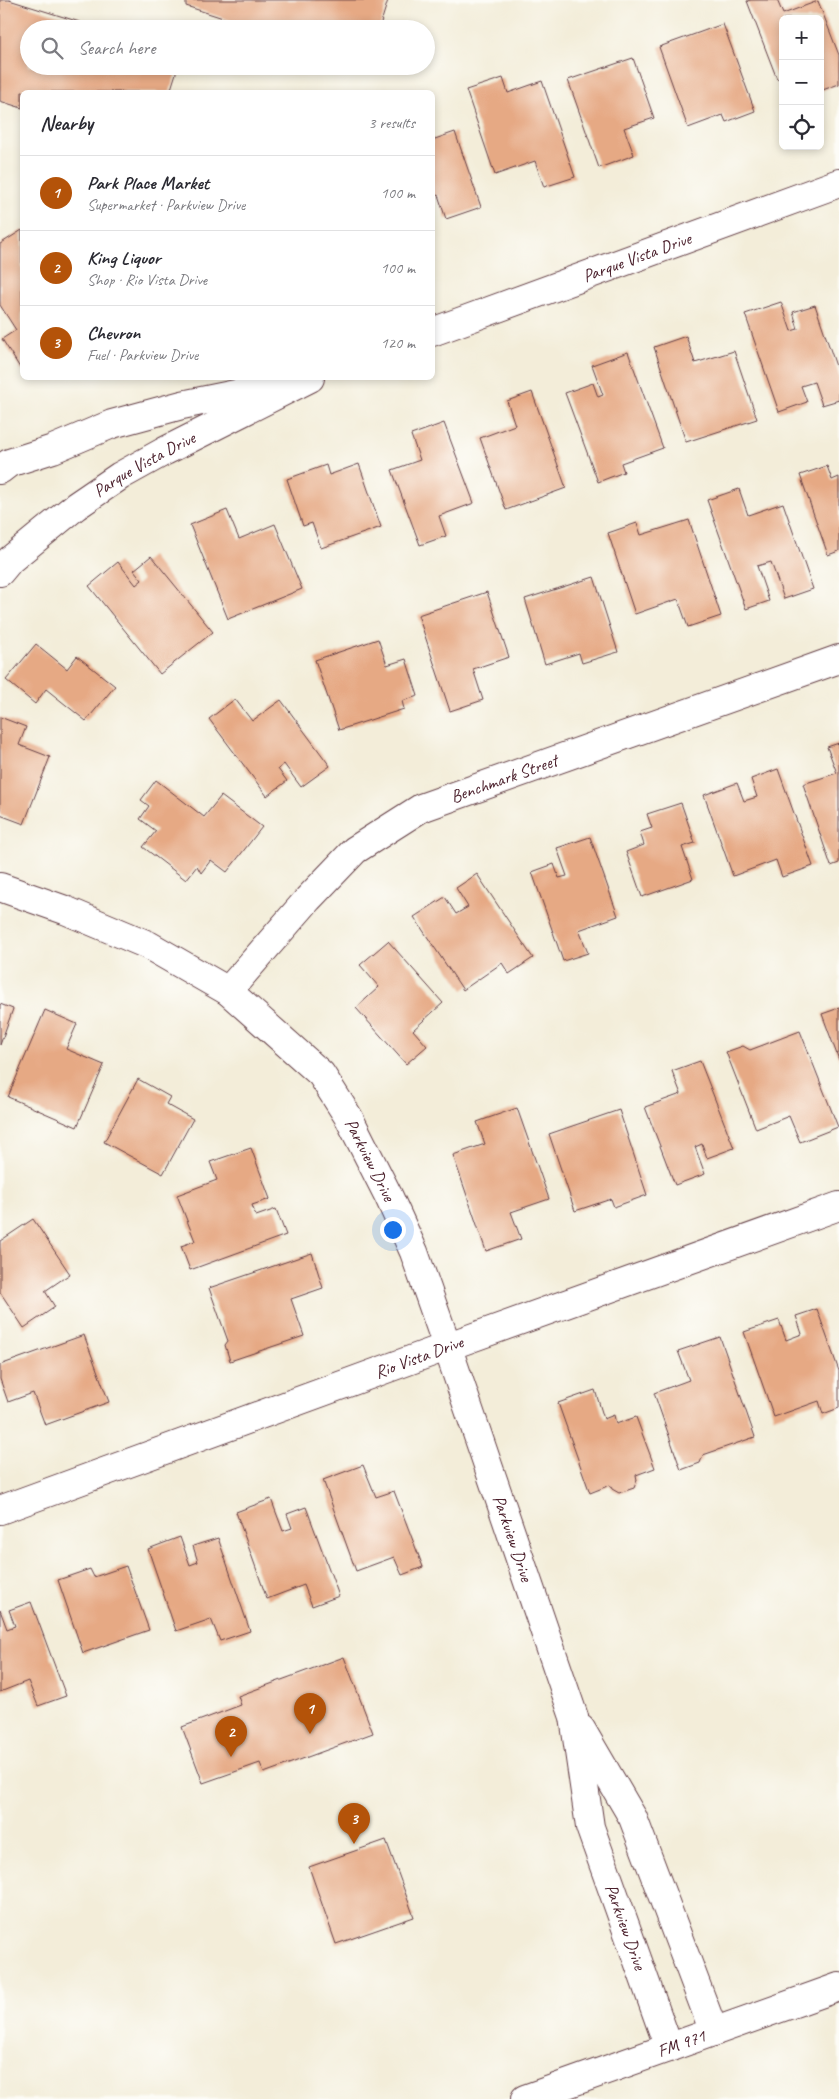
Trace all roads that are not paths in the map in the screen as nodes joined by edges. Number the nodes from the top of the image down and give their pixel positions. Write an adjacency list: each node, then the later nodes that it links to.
1 (839, 183): 2 (street, Parque Vista Drive)
2 (435, 331)
3 (302, 380): 5 (street, Parque Vista Drive)
4 (305, 380): 6 (street, Parque Vista Drive)
5 (0, 470)
6 (0, 572)
7 (839, 660): 9 (street, Benchmark Street)
8 (0, 887): 9 (street, Parkview Drive)
9 (228, 991): 11 (street, Parkview Drive)
10 (839, 1206): 11 (street, Rio Vista Drive)
11 (446, 1347): 12 (street, Rio Vista Drive); 13 (street, Parkview Drive)
12 (0, 1510)
13 (574, 1717): 15 (street, Parkview Drive); 16 (street, Parkview Drive)
14 (839, 1988): 15 (street, FM 971 / FM 971)
15 (714, 2032): 16 (street, FM 971 / FM 971)
16 (669, 2048): 17 (street, FM 971 / FM 971)
17 (526, 2099)

